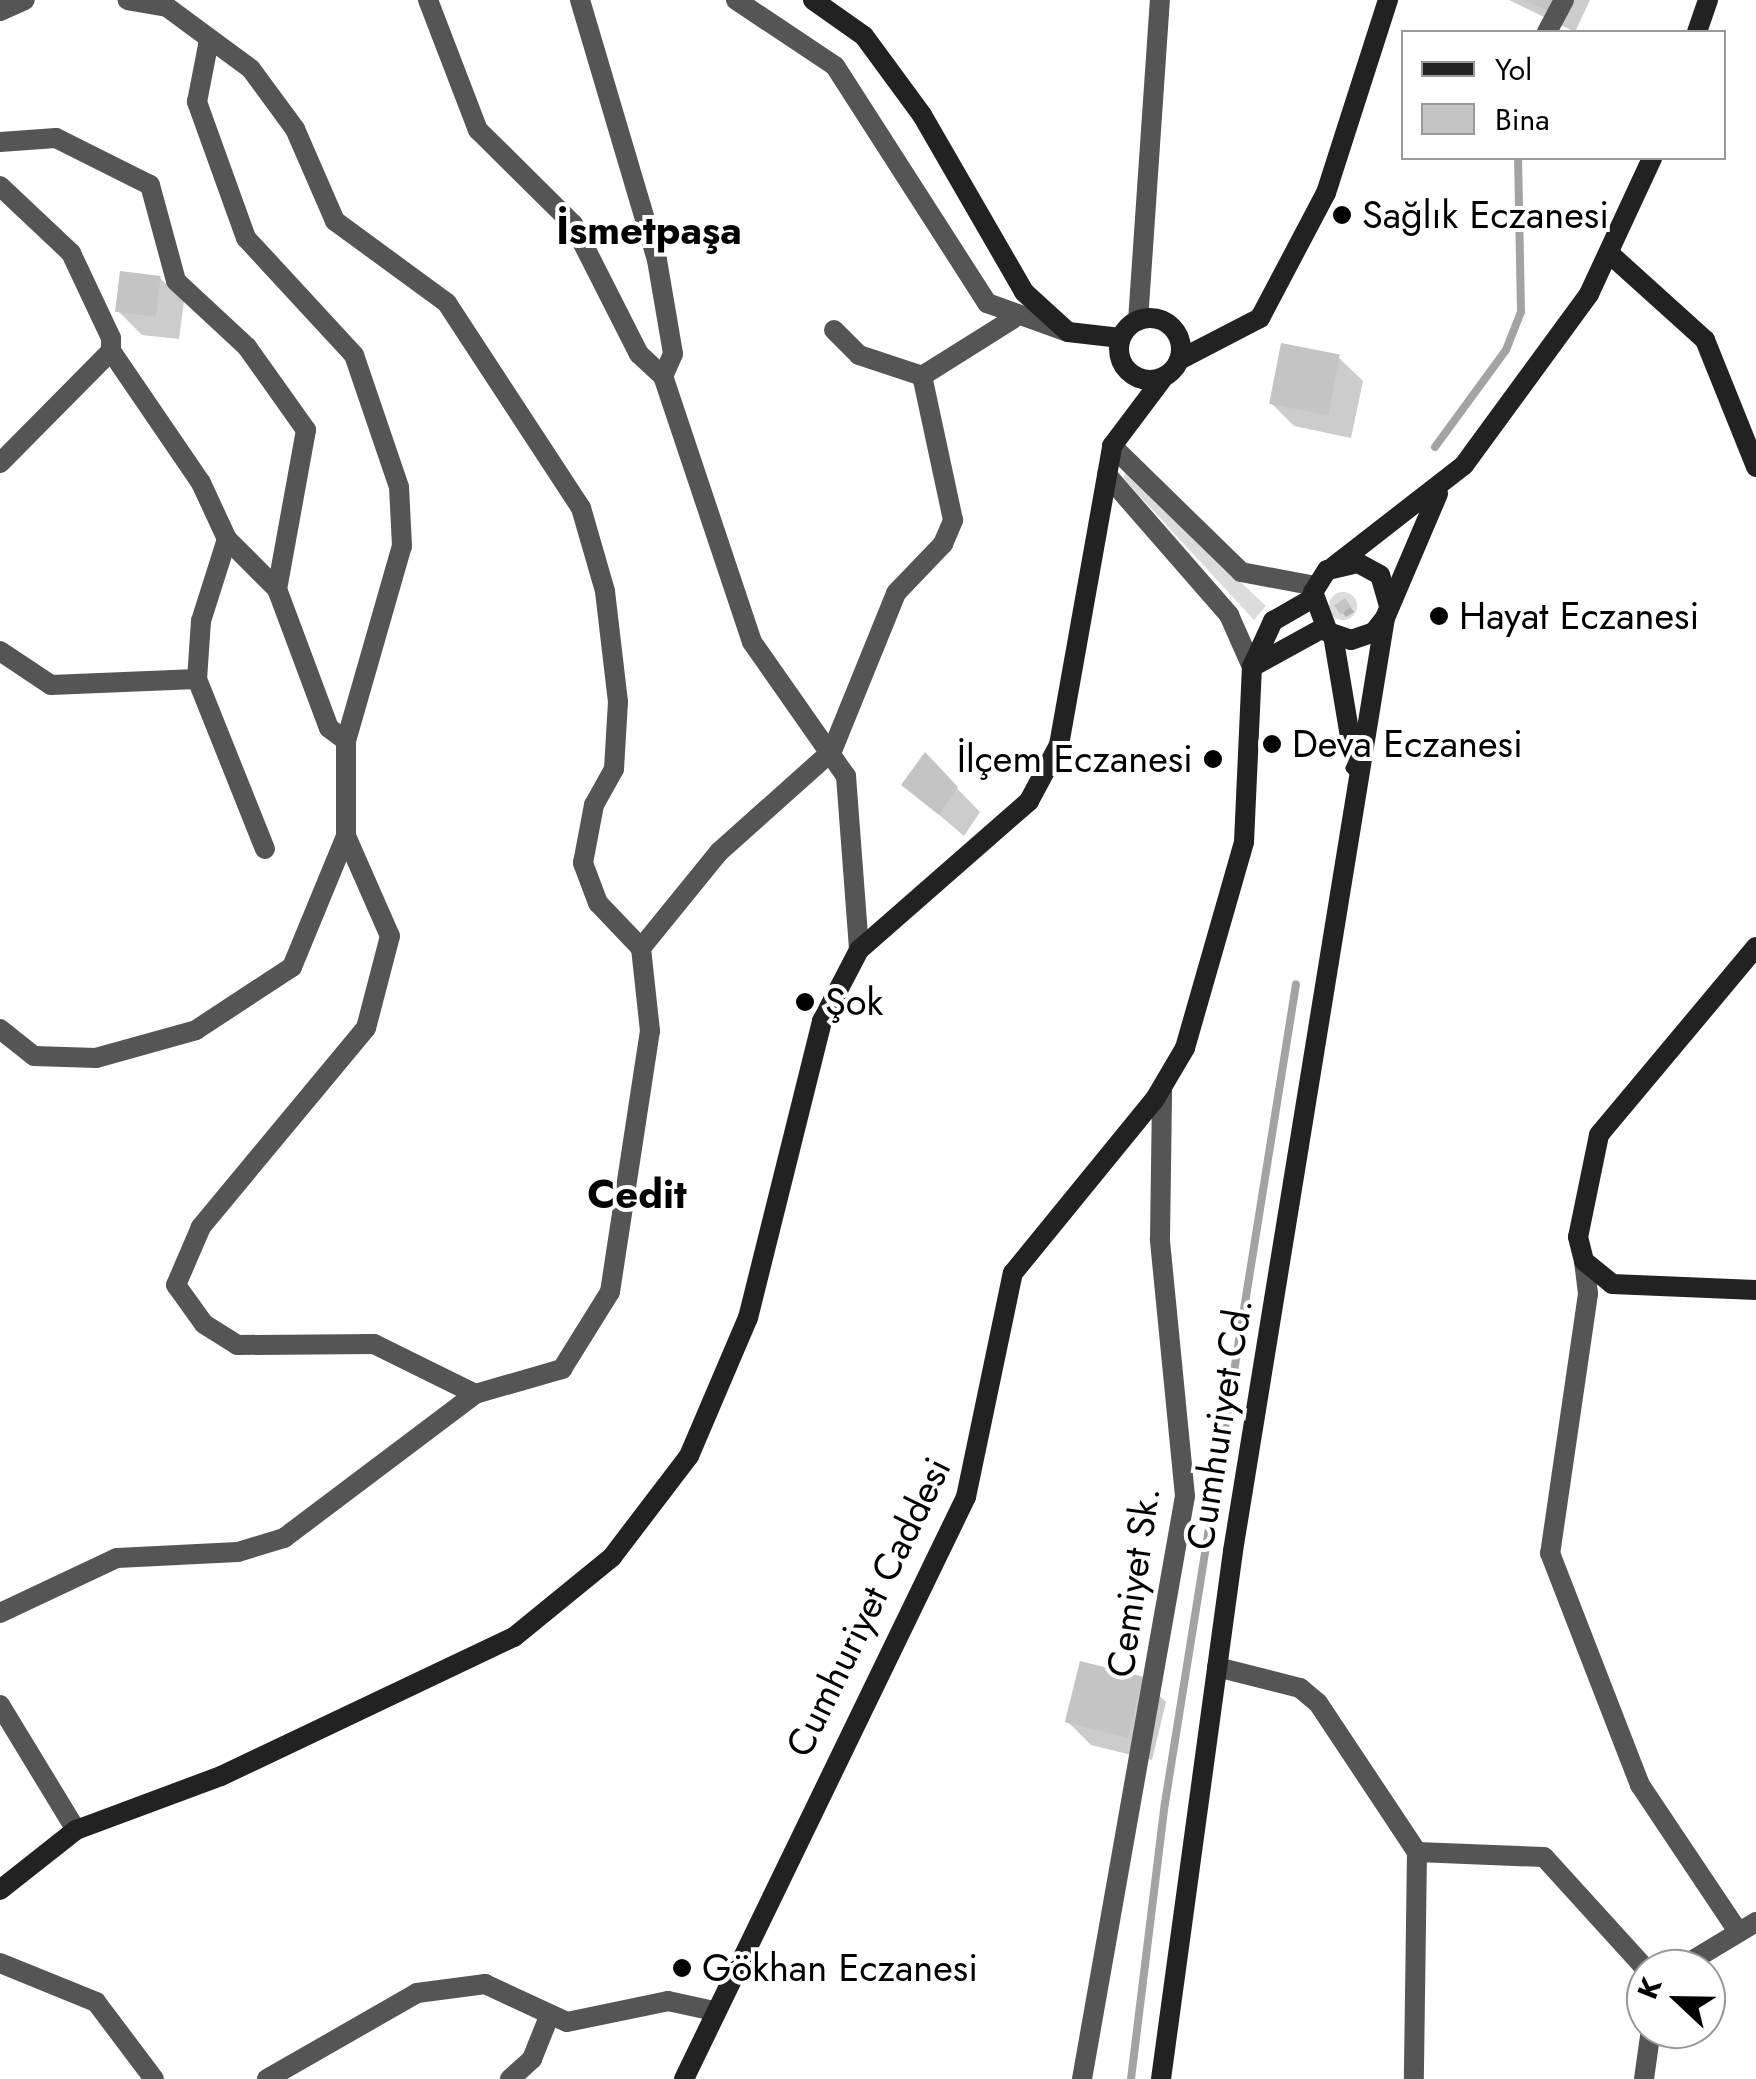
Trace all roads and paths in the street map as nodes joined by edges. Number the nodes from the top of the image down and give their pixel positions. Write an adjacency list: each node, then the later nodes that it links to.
1 (25, 0): 11 (street)
2 (128, 0): 14 (street)
3 (428, 0): 26 (street)
4 (580, 0): 26 (street)
5 (736, 0): 19 (street)
6 (813, 0): 22 (street)
7 (1160, 0): 20 (street)
8 (1388, 0): 25 (street)
9 (1564, 0): 12 (street)
10 (1708, 0): 13 (street)
11 (0, 11)
12 (1549, 30)
13 (1698, 30)
14 (209, 40): 43 (street); 49 (street)
15 (0, 142): 36 (street)
16 (1651, 160): 18 (street)
17 (0, 186): 24 (street)
18 (1610, 255): 31 (street); 33 (street)
19 (1012, 319): 22 (street); 27 (street)
20 (1138, 321): 23 (street); 25 (street)
21 (834, 330): 27 (street)
22 (1068, 332): 23 (street)
23 (1121, 338): 28 (street)
24 (111, 352): 30 (street); 34 (street)
25 (1179, 360): 28 (street)
26 (664, 376): 44 (street)
27 (922, 376): 44 (street)
28 (1163, 378): 29 (street)
29 (1112, 446): 32 (street); 37 (street)
30 (0, 463)
31 (1756, 466)
32 (1107, 475): 41 (street); 50 (street)
33 (1439, 492): 35 (street); 38 (street)
34 (228, 539): 36 (street); 42 (street)
35 (1332, 567): 37 (street); 38 (street)
36 (277, 588): 43 (street)
37 (1314, 592): 39 (street); 41 (street, Cumhuriyet Caddesi)
38 (1387, 612): 39 (street); 45 (street, Cumhuriyet Cd.)
39 (1328, 631): 41 (street); 45 (street)
40 (0, 651): 42 (street)
41 (1252, 667): 52 (street, Cumhuriyet Caddesi)
42 (197, 679): 47 (street)
43 (346, 741): 46 (street)
44 (832, 751): 49 (street); 50 (street)
45 (1358, 783): 57 (street, Cumhuriyet Cd.)
46 (346, 836): 51 (street); 55 (street)
47 (265, 849)
48 (1756, 947): 53 (street)
49 (641, 948): 55 (street)
50 (859, 950): 59 (street)
51 (0, 1029)
52 (1162, 1088): 66 (street, Cumhuriyet Caddesi); 73 (street, Cemiyet Sk.)
53 (1584, 1260): 54 (street); 62 (street)
54 (1756, 1290)
55 (475, 1394): 56 (street)
56 (0, 1613)
57 (1217, 1667): 60 (street); 74 (street, Cumhuriyet Cd.)
58 (0, 1705): 59 (street)
59 (76, 1830): 61 (street)
60 (1417, 1852): 63 (street); 75 (street)
61 (4, 1879)
62 (1746, 1926): 64 (street)
63 (1628, 1949)
64 (1710, 1949)
65 (0, 1963): 69 (street)
66 (714, 2012): 67 (street); 72 (street, Cumhuriyet Caddesi)
67 (550, 2014): 70 (street); 71 (street)
68 (1648, 2049): 76 (street)
69 (154, 2079)
70 (267, 2079)
71 (510, 2079)
72 (684, 2079)
73 (1082, 2079)
74 (1162, 2079)
75 (1414, 2079)
76 (1644, 2079)

